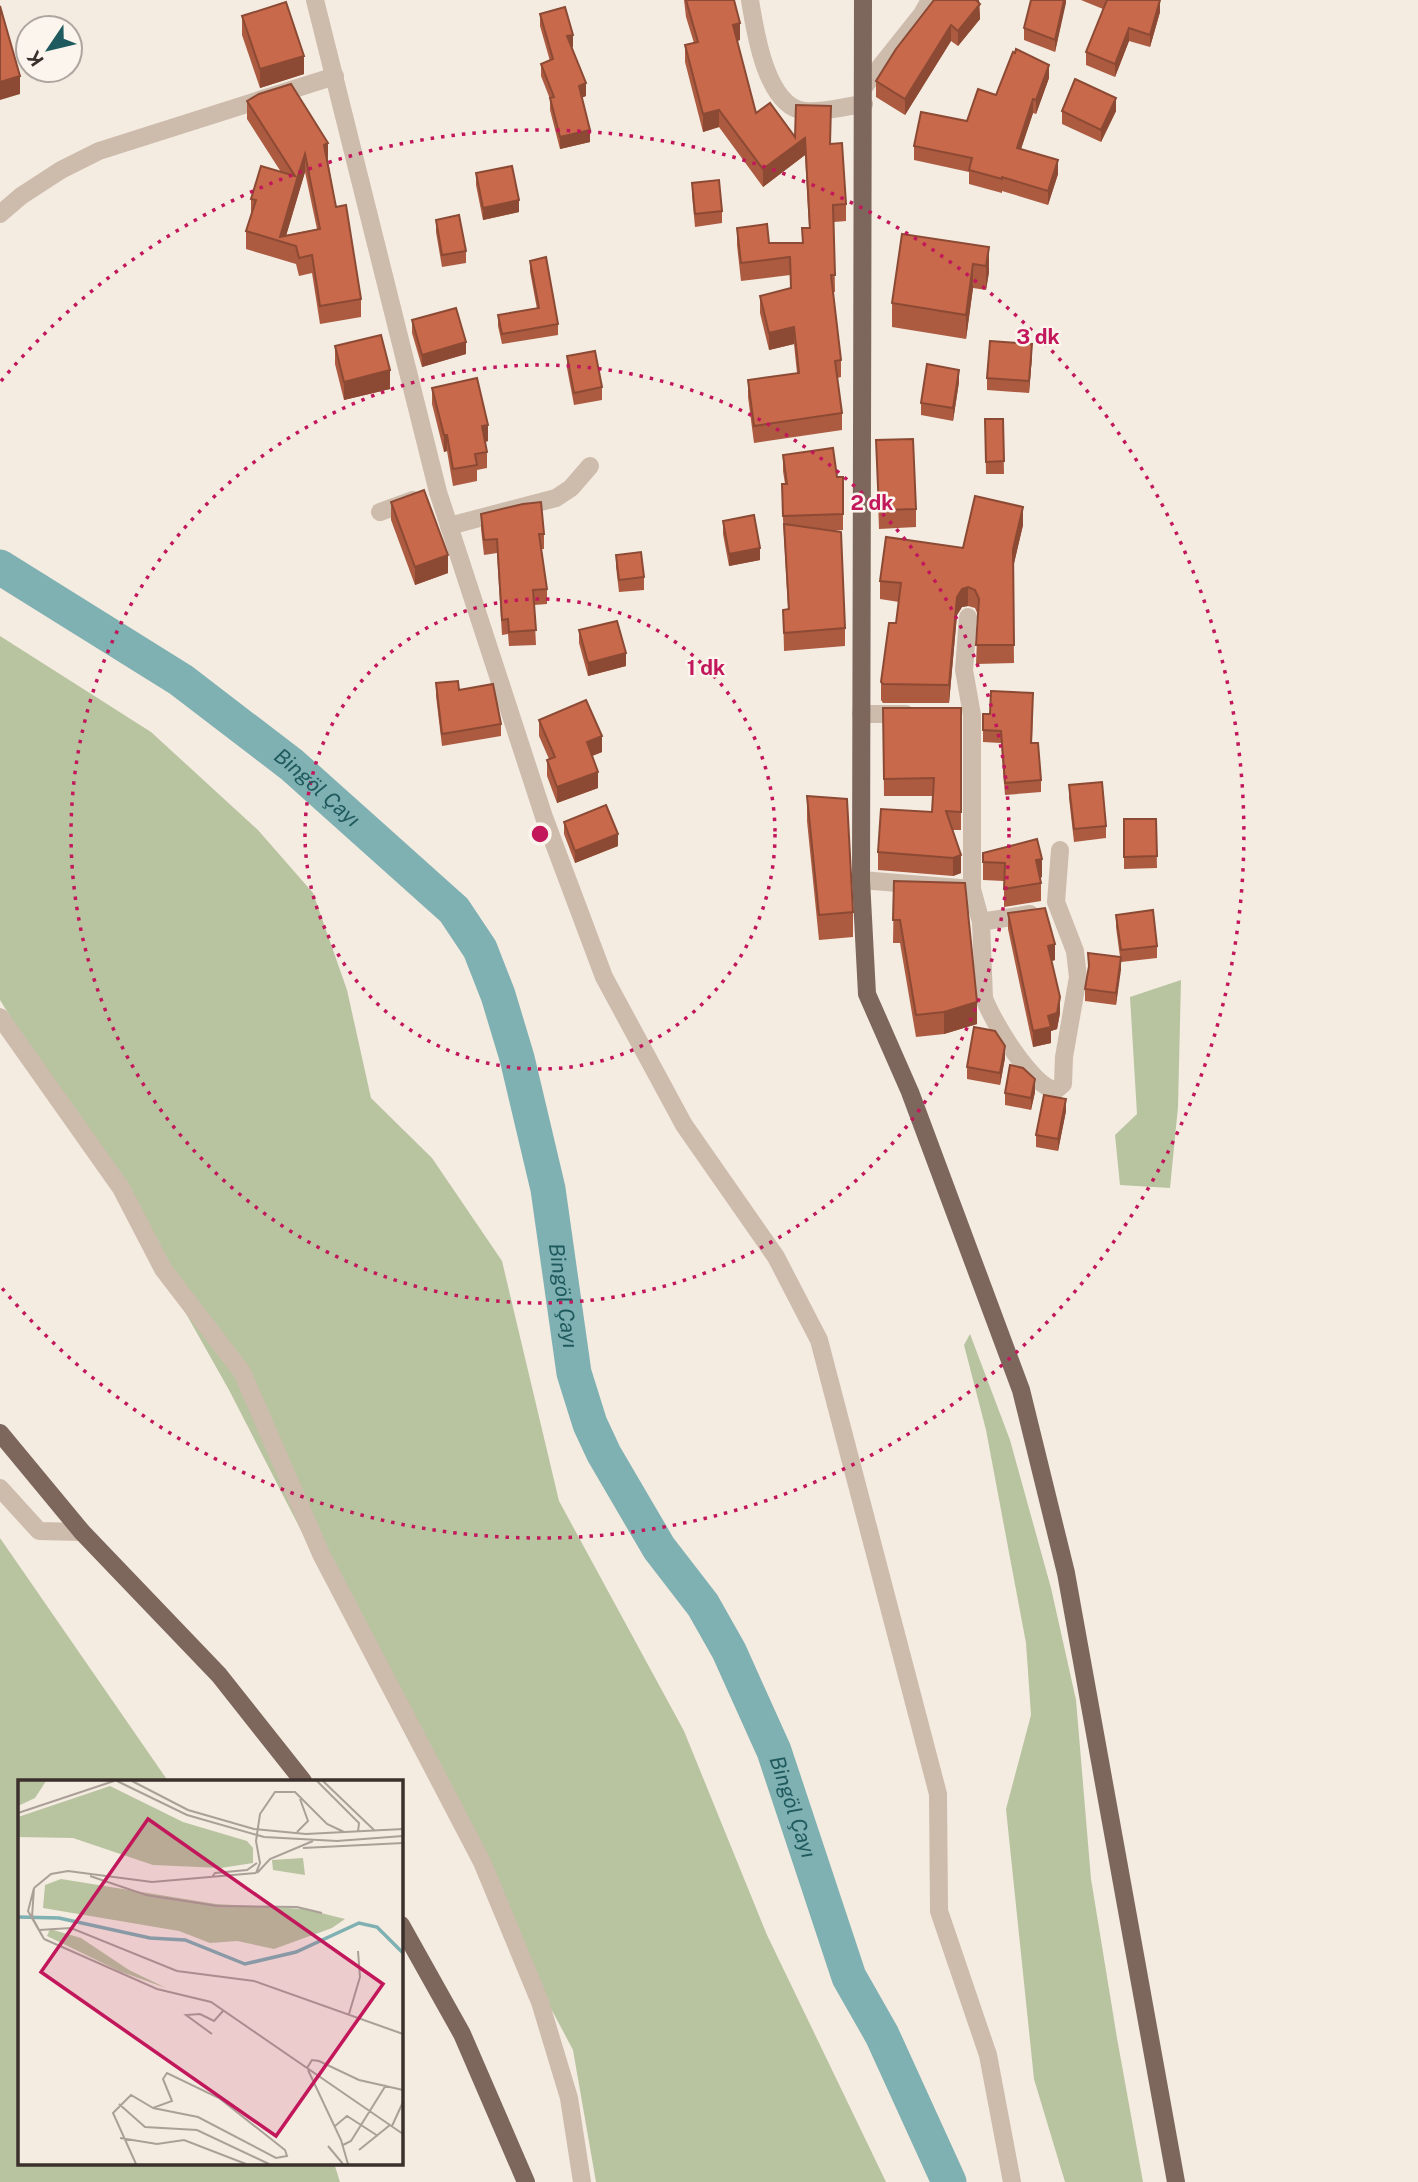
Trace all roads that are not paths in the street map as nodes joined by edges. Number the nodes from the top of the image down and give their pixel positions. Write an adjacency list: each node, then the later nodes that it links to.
1 (315, 0): 5 (street)
2 (750, 0): 6 (street)
3 (863, 0): 6 (main road)
4 (930, 0): 6 (street)
5 (335, 76): 7 (street); 9 (street)
6 (864, 95): 13 (main road)
7 (0, 214)
8 (590, 466): 11 (street)
9 (438, 492): 10 (street); 11 (street)
10 (380, 512)
11 (449, 526): 28 (street)
12 (968, 617): 17 (street)
13 (861, 714): 14 (street); 16 (main road)
14 (917, 714)
15 (1060, 850): 18 (street)
16 (861, 880): 17 (street); 29 (main road)
17 (972, 890): 19 (street)
18 (1057, 910): 19 (street); 19 (street)
19 (981, 922)
20 (0, 1017): 27 (street)
21 (0, 1433): 23 (main road)
22 (0, 1488): 23 (street)
23 (82, 1532): 24 (main road)
24 (302, 1780)
25 (402, 1926): 26 (main road)
26 (526, 2182)
27 (582, 2182)
28 (1012, 2182)
29 (1176, 2182)

